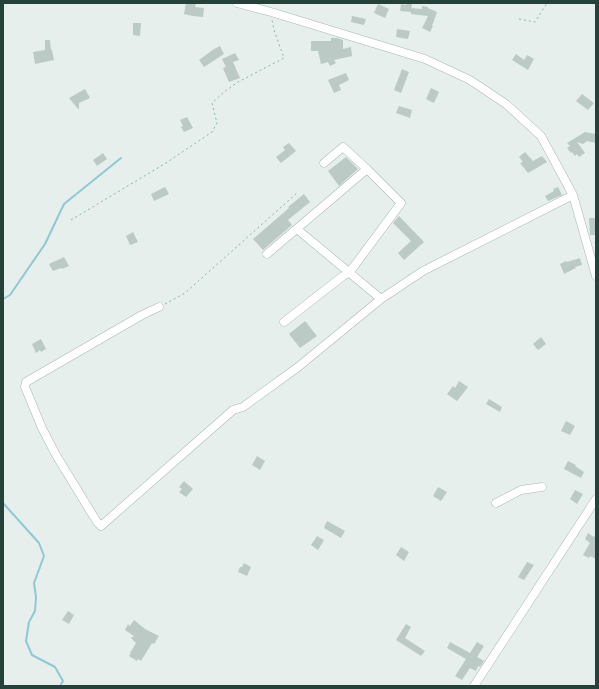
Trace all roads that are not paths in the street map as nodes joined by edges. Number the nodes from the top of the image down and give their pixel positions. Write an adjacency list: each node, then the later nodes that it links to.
1 (237, 3): 4 (street)
2 (324, 163): 3 (street)
3 (367, 169): 5 (street); 7 (street)
4 (573, 195): 8 (street); 9 (street)
5 (296, 229): 6 (street); 7 (street)
6 (267, 254)
7 (349, 273): 9 (street); 11 (street)
8 (596, 276)
9 (381, 299): 10 (street)
10 (160, 307)
11 (284, 322)
12 (542, 487): 14 (street)
13 (596, 499): 15 (street)
14 (496, 503)
15 (474, 686)

